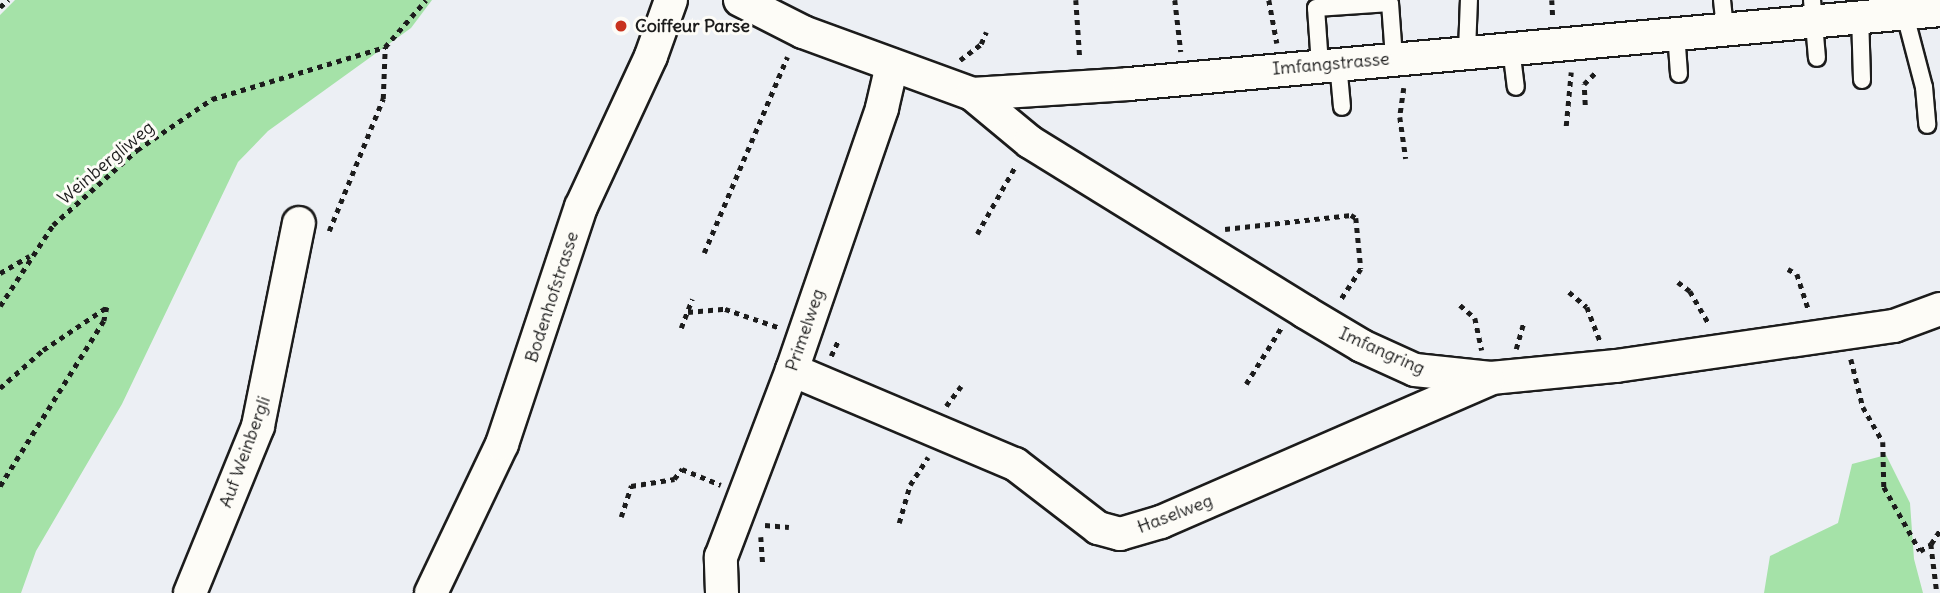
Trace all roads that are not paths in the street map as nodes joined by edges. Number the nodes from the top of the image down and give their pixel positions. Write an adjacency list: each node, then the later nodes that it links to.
1 (671, 0): 27 (street, Bodenhofstrasse)
2 (740, 0): 15 (street, Imfangstrasse)
3 (1469, 0): 11 (lane)
4 (1812, 10): 7 (street, Imfangstrasse); 8 (street, Imfangstrasse); 13 (lane)
5 (1940, 10): 6 (street, Imfangstrasse)
6 (1905, 11): 8 (street, Imfangstrasse); 21 (lane)
7 (1723, 14): 9 (street, Imfangstrasse)
8 (1860, 15): 17 (lane)
9 (1676, 32): 10 (street, Imfangstrasse); 16 (lane)
10 (1511, 47): 11 (street, Imfangstrasse); 18 (lane)
11 (1467, 51): 12 (street, Imfangstrasse)
12 (1399, 58): 14 (street, Imfangstrasse); 14 (lane)
13 (1817, 58)
14 (1329, 64): 19 (street, Imfangstrasse); 20 (lane)
15 (892, 65): 19 (street, Imfangstrasse); 25 (street, Primelweg)
16 (1679, 74)
17 (1862, 80)
18 (1516, 87)
19 (965, 91): 24 (street, Imfangring)
20 (1342, 107)
21 (1927, 125)
22 (299, 223): 26 (street, Auf Weinbergli)
23 (1940, 309): 24 (street, Imfangring)
24 (1487, 365): 25 (street, Haselweg)
25 (792, 370): 28 (street, Primelweg)
26 (190, 593)
27 (431, 593)
28 (722, 593)

